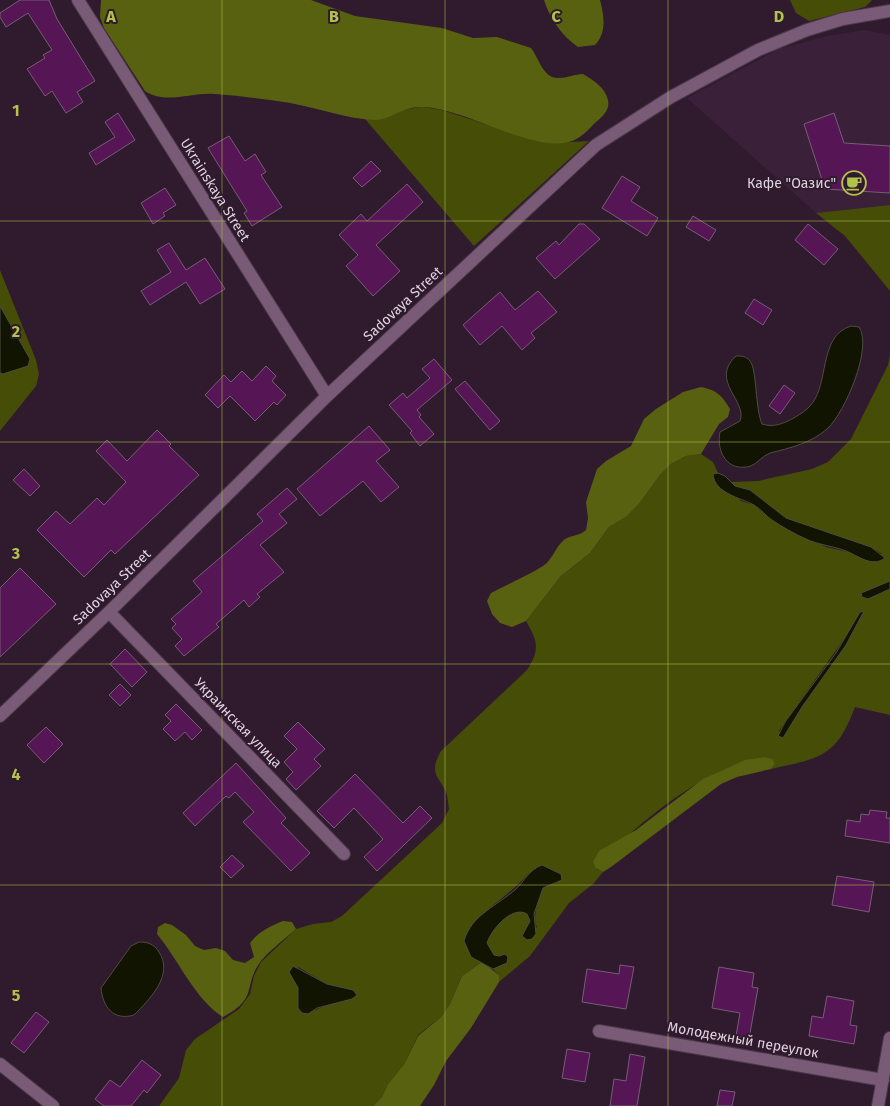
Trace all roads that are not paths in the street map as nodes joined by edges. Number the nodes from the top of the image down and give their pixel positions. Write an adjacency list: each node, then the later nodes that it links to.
1 (78, 0): 3 (street, Ukrainskaya Street)
2 (890, 11): 3 (street, Sadovaya Street)
3 (327, 396): 4 (street, Sadovaya Street)
4 (110, 612): 5 (street, Sadovaya Street); 6 (street, Украинская улица)
5 (0, 716)
6 (344, 854)
7 (599, 1030): 10 (street, Молодежный переулок)
8 (890, 1038): 10 (street)
9 (0, 1064): 11 (street)
10 (883, 1080): 12 (street)
11 (53, 1106)
12 (878, 1106)

